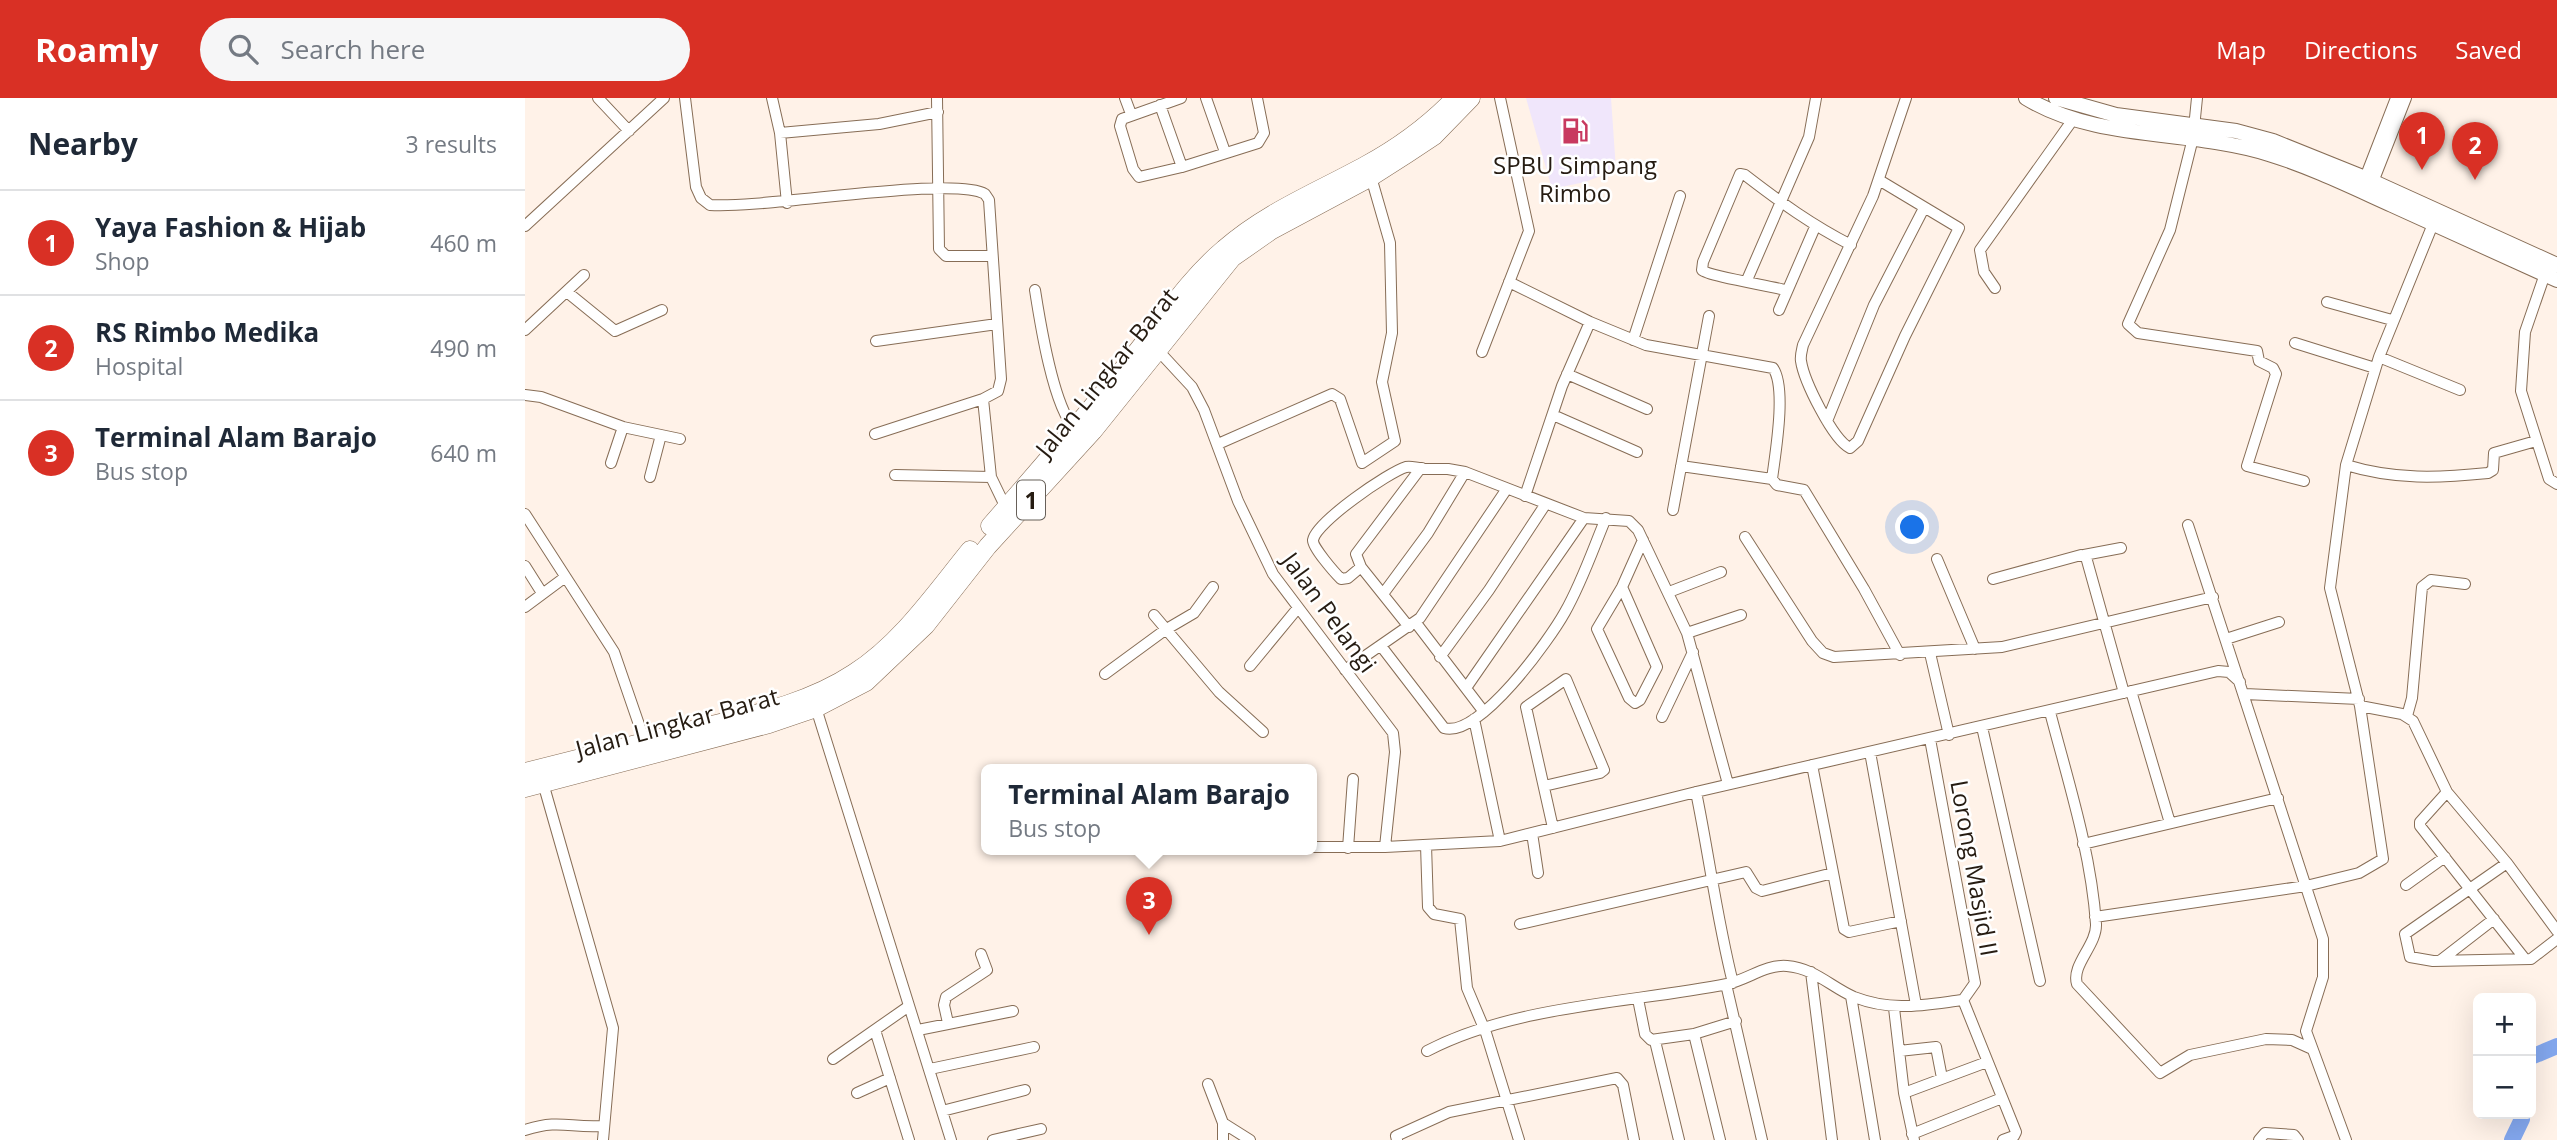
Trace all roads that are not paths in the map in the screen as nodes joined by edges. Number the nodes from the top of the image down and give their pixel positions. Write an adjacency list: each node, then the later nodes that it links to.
1 (598, 98): 23 (street)
2 (664, 98): 23 (street)
3 (685, 98): 33 (street)
4 (772, 98): 25 (street)
5 (937, 98): 20 (street)
6 (1125, 98): 21 (street)
7 (1181, 98): 19 (street)
8 (1206, 98): 26 (street)
9 (1257, 98): 26 (street)
10 (1500, 98): 44 (street)
11 (1816, 98): 34 (street)
12 (1906, 98): 29 (street)
13 (2026, 98): 22 (main road)
14 (2056, 98): 24 (main road)
15 (2197, 98): 24 (street)
16 (2396, 98): 30 (street)
17 (2406, 98): 30 (street)
18 (1461, 101): 28 (highway, Jalan Lingkar Barat / 1); 60 (highway, Jalan Lingkar Barat / 1)
19 (1160, 105): 21 (street); 27 (street)
20 (938, 112): 25 (street); 31 (street)
21 (1131, 114): 27 (street)
22 (2074, 118): 24 (main road); 45 (street)
23 (629, 131): 37 (street)
24 (2195, 131): 30 (main road); 36 (main road); 88 (street)
25 (781, 133): 33 (street)
26 (1225, 152): 27 (street)
27 (1182, 167)
28 (1371, 177): 60 (highway, Jalan Lingkar Barat / 1); 77 (street)
29 (1879, 180): 35 (street); 39 (street)
30 (2369, 180): 41 (main road)
31 (938, 188): 33 (street); 40 (street); 40 (street)
32 (1680, 196): 57 (street)
33 (787, 203)
34 (1779, 204): 38 (street); 43 (street); 43 (street)
35 (1924, 208): 70 (street); 70 (street)
36 (2433, 224): 41 (main road); 53 (street)
37 (525, 226)
38 (1815, 227): 39 (street); 47 (street)
39 (1851, 245): 70 (street)
40 (992, 256): 55 (street)
41 (2553, 273): 76 (street)
42 (584, 275): 48 (street)
43 (1747, 280): 47 (street)
44 (1509, 282): 54 (street); 61 (street)
45 (1996, 288)
46 (1035, 290): 72 (street)
47 (1785, 290): 51 (street)
48 (567, 292): 50 (street); 56 (street)
49 (2327, 302): 53 (street)
50 (662, 310)
51 (1779, 310)
52 (1709, 316): 62 (street)
53 (2392, 320): 63 (street)
54 (1590, 322): 57 (street); 64 (street)
55 (997, 324): 58 (street); 67 (street)
56 (525, 330)
57 (1633, 340): 62 (street)
58 (876, 341)
59 (2295, 343): 63 (street)
60 (1152, 344): 72 (highway, Jalan Lingkar Barat / 1); 77 (street, Jalan Pelangi); 140 (highway, Jalan Lingkar Barat / 1)
61 (1482, 352)
62 (1702, 356): 81 (street); 87 (street)
63 (2377, 363): 65 (street); 80 (street)
64 (1567, 374): 68 (street); 69 (street)
65 (2460, 390)
66 (525, 395): 71 (street)
67 (983, 398): 73 (street); 86 (street)
68 (1647, 409)
69 (1553, 415): 78 (street); 91 (street)
70 (1827, 421)
71 (623, 427): 74 (street); 79 (street)
72 (1075, 429): 93 (highway, Jalan Lingkar Barat / 1)
73 (875, 434)
74 (661, 435): 75 (street); 85 (street)
75 (681, 439)
76 (2536, 441): 80 (street); 89 (street)
77 (1219, 444): 117 (street, Jalan Pelangi)
78 (1637, 452)
79 (611, 463)
80 (2346, 465): 139 (street)
81 (1681, 466): 87 (street); 94 (street)
82 (1422, 468): 83 (street); 105 (street); 105 (street)
83 (1465, 472): 90 (street); 114 (street)
84 (895, 475): 86 (street)
85 (650, 477)
86 (991, 477): 93 (street)
87 (1772, 480): 130 (street)
88 (2304, 481)
89 (2557, 484)
90 (1506, 490): 91 (street); 122 (street)
91 (1525, 496): 92 (street)
92 (1545, 505): 96 (street); 131 (street)
93 (1006, 508): 150 (highway, Jalan Lingkar Barat / 1)
94 (1674, 510)
95 (525, 514): 107 (street)
96 (1584, 518): 97 (street); 136 (street)
97 (1606, 518): 100 (street); 141 (street)
98 (2187, 525): 115 (street)
99 (1745, 537): 130 (street)
100 (1643, 540): 111 (street); 112 (street)
101 (2121, 548): 102 (street)
102 (2084, 555): 108 (street); 121 (street)
103 (1937, 559): 127 (street)
104 (525, 566): 113 (street)
105 (1361, 567): 114 (street)
106 (1721, 572): 112 (street)
107 (564, 578): 113 (street); 150 (street)
108 (1993, 579)
109 (2465, 584): 143 (street)
110 (1213, 587): 123 (street)
111 (1622, 587): 111 (street)
112 (1669, 592): 124 (street)
113 (542, 593): 116 (street)
114 (1383, 594): 122 (street)
115 (2213, 597): 121 (street); 125 (street)
116 (525, 607)
117 (1297, 609): 132 (street); 133 (street, Jalan Pelangi)
118 (1154, 615): 123 (street)
119 (1741, 615): 124 (street)
120 (2279, 622): 125 (street)
121 (2104, 624): 127 (street); 137 (street)
122 (1412, 625): 126 (street); 131 (street)
123 (1165, 630): 134 (street); 147 (street)
124 (1687, 633): 128 (street)
125 (2226, 639): 135 (street)
126 (1381, 646): 133 (street); 145 (street)
127 (1975, 649): 129 (street)
128 (1693, 652): 144 (street); 158 (street)
129 (1930, 653): 130 (street); 148 (street)
130 (1900, 655)
131 (1440, 657): 136 (street)
132 (1250, 666)
133 (1345, 670): 170 (street, Jalan Pelangi)
134 (1105, 674)
135 (2240, 682): 137 (street); 138 (street)
136 (1466, 688): 141 (street)
137 (2128, 692): 142 (street); 163 (street)
138 (2245, 694): 139 (street); 162 (street)
139 (2360, 703): 143 (street); 178 (street)
140 (816, 708): 152 (highway, Jalan Lingkar Barat / 1); 195 (street)
141 (1484, 712): 145 (street)
142 (2050, 712): 146 (street); 167 (street)
143 (2407, 716): 161 (street)
144 (1662, 717)
145 (1473, 719): 166 (street)
146 (1982, 727): 148 (street); 190 (street)
147 (1263, 732)
148 (1949, 735): 149 (street)
149 (1930, 739): 151 (street); 194 (street, Lorong Masjid II)
150 (645, 742): 152 (highway, Jalan Lingkar Barat / 1)
151 (1870, 752): 154 (street); 182 (street)
152 (619, 756): 153 (highway, Jalan Lingkar Barat / 1)
153 (600, 761): 155 (highway, Jalan Lingkar Barat / 1); 157 (highway, Jalan Lingkar Barat / 1)
154 (1812, 765): 158 (street); 175 (street)
155 (526, 773): 157 (highway, Jalan Lingkar Barat / 1)
156 (1353, 779): 171 (street)
157 (543, 783): 223 (street)
158 (1728, 784): 160 (street)
159 (1544, 786): 159 (street); 164 (street)
160 (1696, 792): 164 (street); 176 (street)
161 (2447, 792): 172 (street); 173 (street)
162 (2278, 798): 163 (street); 178 (street)
163 (2170, 823): 167 (street)
164 (1553, 828): 165 (street)
165 (1532, 833): 166 (street); 174 (street)
166 (1500, 841): 168 (street)
167 (2083, 844): 180 (street)
168 (1426, 845): 170 (street); 201 (street)
169 (1317, 847): 171 (street)
170 (1385, 847): 171 (street)
171 (1348, 848)
172 (2445, 857): 177 (street); 179 (street)
173 (2507, 863): 179 (street); 184 (street)
174 (1538, 873)
175 (1833, 873): 176 (street); 182 (street)
176 (1714, 879): 183 (street); 191 (street)
177 (2406, 885)
178 (2306, 886): 180 (street); 207 (street)
179 (2470, 889): 181 (street); 187 (street)
180 (2095, 917): 207 (street)
181 (2494, 919): 187 (street); 188 (street)
182 (1901, 921): 196 (street)
183 (1520, 924)
184 (2557, 931)
185 (2557, 939): 188 (street)
186 (981, 954): 200 (street)
187 (2441, 960): 188 (street)
188 (2525, 960)
189 (1811, 972): 191 (street); 192 (street); 239 (street)
190 (2040, 981)
191 (1730, 984): 193 (street); 199 (street)
192 (1851, 996): 197 (street); 240 (street)
193 (1638, 999): 201 (street); 205 (street)
194 (1963, 1000): 196 (street); 211 (street)
195 (909, 1006): 202 (street); 203 (street)
196 (1916, 1006): 197 (street)
197 (1893, 1008): 209 (street)
198 (1013, 1011): 200 (street)
199 (1736, 1021): 204 (street); 238 (street)
200 (949, 1023): 203 (street)
201 (1484, 1028): 208 (street); 220 (street)
202 (875, 1030): 210 (street); 213 (street)
203 (918, 1030): 212 (street)
204 (1694, 1034): 205 (street); 237 (street)
205 (1655, 1041): 236 (street)
206 (1034, 1047): 212 (street)
207 (2312, 1049): 244 (street)
208 (1427, 1051)
209 (1899, 1051): 214 (street); 218 (street)
210 (833, 1059)
211 (1987, 1062): 214 (street); 219 (street)
212 (930, 1069): 221 (street)
213 (890, 1078): 217 (street); 228 (street)
214 (1942, 1078): 218 (street)
215 (1208, 1084): 222 (street)
216 (1025, 1090): 221 (street)
217 (857, 1093)
218 (1904, 1093): 226 (street)
219 (2002, 1098): 226 (street); 241 (street)
220 (1509, 1102): 233 (street); 234 (street); 235 (street)
221 (942, 1111): 229 (street)
222 (1223, 1123): 231 (street); 232 (street)
223 (602, 1126): 225 (street); 227 (street)
224 (1041, 1129): 230 (street)
225 (525, 1130)
226 (1913, 1137)
227 (603, 1140)
228 (909, 1140)
229 (951, 1140)
230 (993, 1140)
231 (1223, 1140)
232 (1250, 1140)
233 (1397, 1140)
234 (1519, 1140)
235 (1634, 1140)
236 (1679, 1140)
237 (1720, 1140)
238 (1762, 1140)
239 (1832, 1140)
240 (1875, 1140)
241 (2003, 1140)
242 (2259, 1140): 243 (street)
243 (2298, 1140)
244 (2346, 1140)

